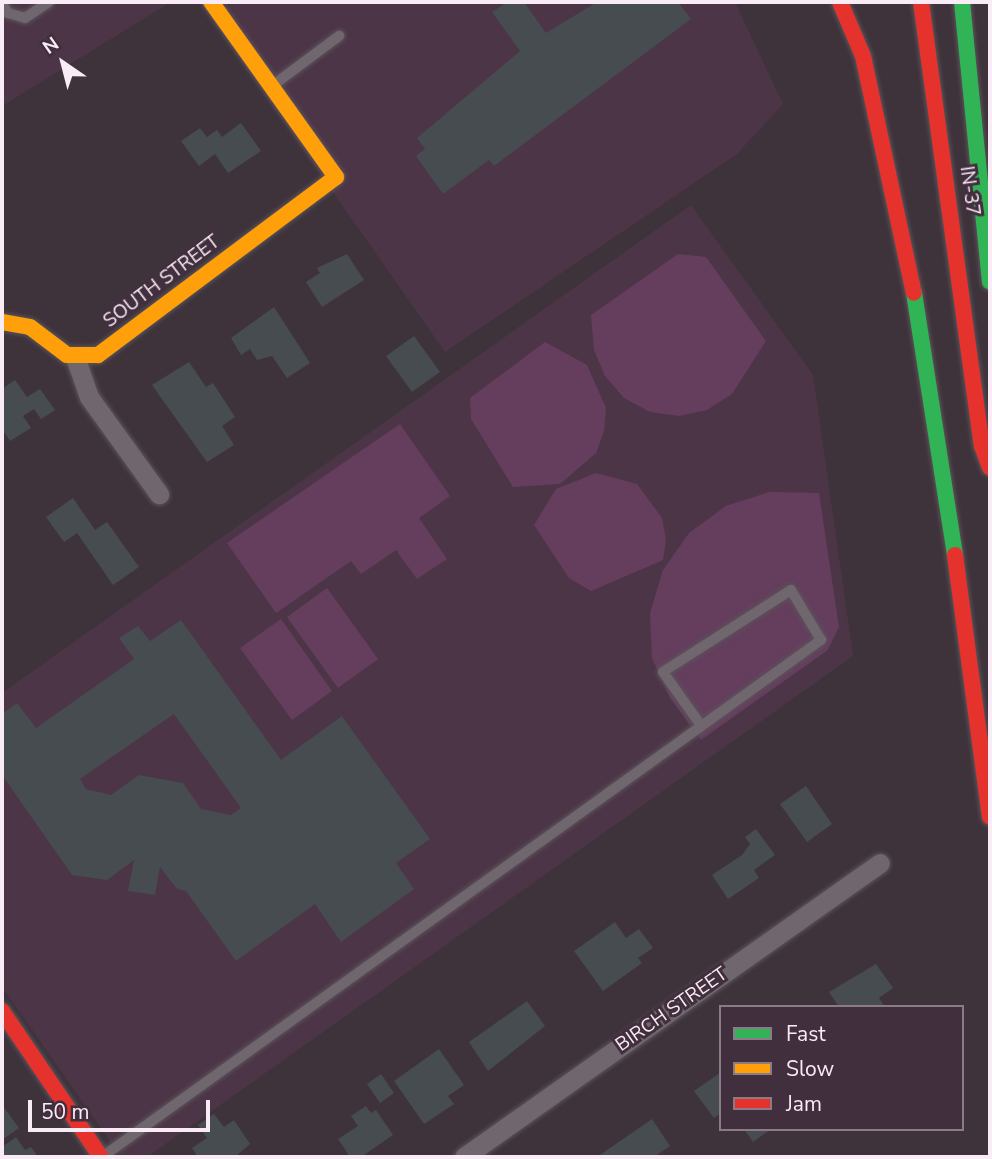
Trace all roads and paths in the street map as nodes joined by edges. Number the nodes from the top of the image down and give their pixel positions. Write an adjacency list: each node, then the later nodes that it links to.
1 (49, 2): 6 (lane)
2 (211, 2): 8 (main road)
3 (840, 2): 15 (main road)
4 (921, 2): 12 (main road, IN-37)
5 (962, 2): 9 (main road)
6 (2, 4)
7 (339, 36): 8 (lane)
8 (271, 86): 11 (main road, SOUTH STREET)
9 (990, 282)
10 (2, 322): 11 (main road)
11 (75, 357): 13 (street)
12 (990, 468)
13 (159, 494)
14 (700, 724): 14 (lane); 18 (lane)
15 (990, 817)
16 (880, 863): 19 (street, BIRCH STREET)
17 (3, 1014): 18 (main road)
18 (101, 1157)
19 (464, 1157)

